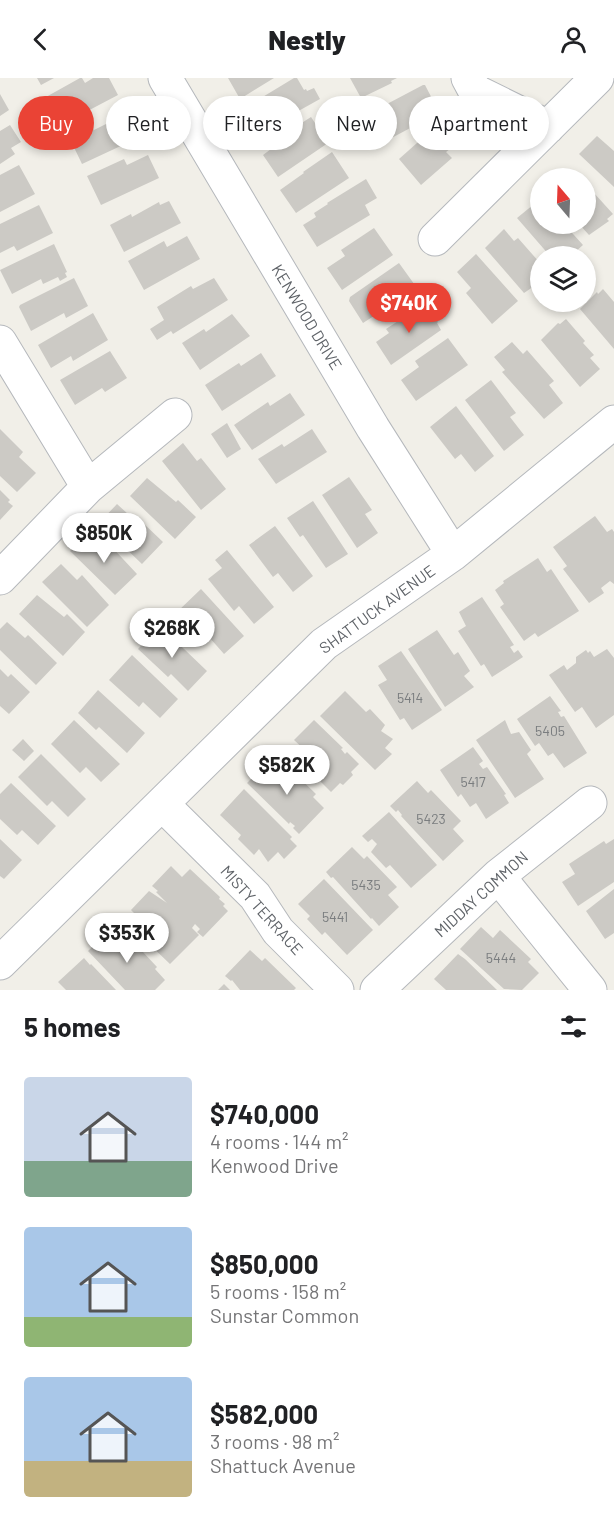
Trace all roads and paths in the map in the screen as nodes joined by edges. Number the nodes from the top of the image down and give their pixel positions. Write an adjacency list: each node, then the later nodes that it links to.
1 (165, 78): 12 (street, KENWOOD DRIVE)
2 (468, 78): 4 (street)
3 (597, 78): 5 (street)
4 (485, 96)
5 (549, 126)
6 (525, 150): 7 (street)
7 (435, 238)
8 (0, 342): 11 (street)
9 (175, 415): 11 (street)
10 (614, 422): 12 (street, SHATTUCK AVENUE)
11 (88, 487): 13 (street)
12 (453, 554): 15 (street, SHATTUCK AVENUE)
13 (0, 578)
14 (590, 803): 16 (street, MIDDAY COMMON)
15 (162, 804): 17 (street, SHATTUCK AVENUE); 18 (street, MISTY TERRACE)
16 (498, 876): 19 (street, MIDDAY COMMON); 20 (street)
17 (0, 963)
18 (337, 990)
19 (377, 990)
20 (590, 990)

